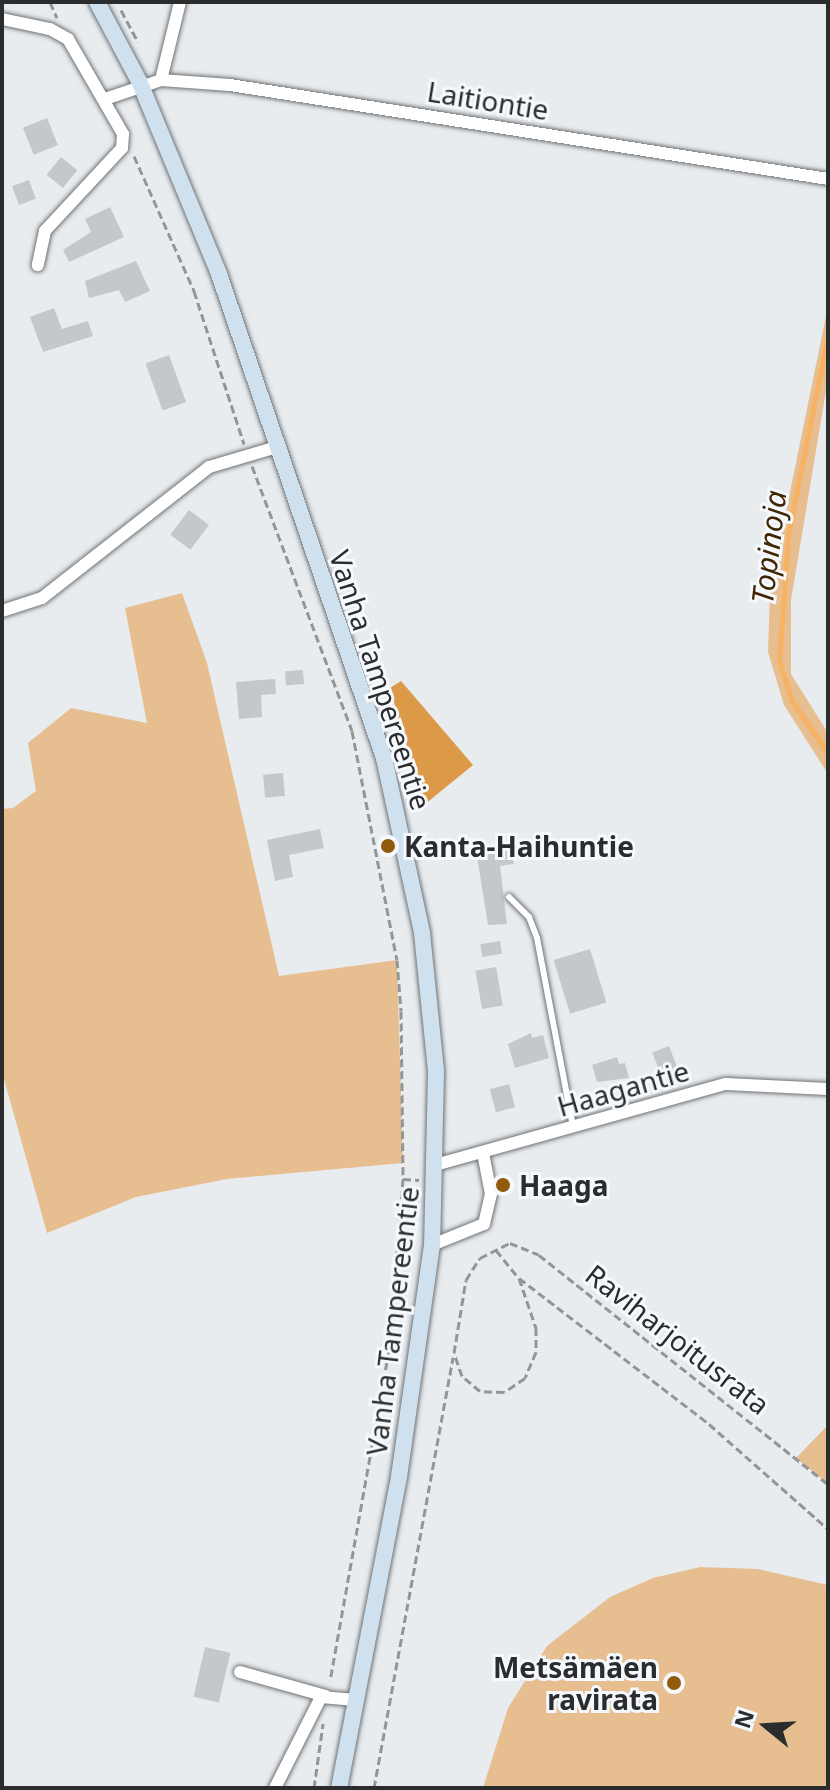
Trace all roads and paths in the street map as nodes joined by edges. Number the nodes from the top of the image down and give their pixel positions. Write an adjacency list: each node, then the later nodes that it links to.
1 (97, 2): 5 (main road, Vanha Tampereentie)
2 (180, 2): 4 (street)
3 (2, 19): 6 (street)
4 (161, 80): 5 (street, Laitiontie); 8 (street, Laitiontie)
5 (140, 83): 6 (street, Laitiontie); 10 (main road, Vanha Tampereentie)
6 (105, 99): 7 (street)
7 (123, 134): 9 (street); 11 (path)
8 (828, 179)
9 (38, 265)
10 (277, 447): 11 (street); 19 (main road, Vanha Tampereentie)
11 (248, 455): 12 (street); 14 (path)
12 (2, 611)
13 (387, 840): 14 (path)
14 (374, 842): 27 (path)
15 (509, 897): 17 (lane)
16 (828, 1089): 17 (street, Haagantie)
17 (573, 1126): 18 (street, Haagantie)
18 (483, 1153): 19 (street, Haagantie); 20 (street)
19 (435, 1165): 20 (main road, Vanha Tampereentie)
20 (432, 1245): 28 (main road, Vanha Tampereentie)
21 (496, 1250): 22 (path, Raviharjoitusrata); 23 (path); 24 (path, Raviharjoitusrata)
22 (519, 1278): 23 (path, Raviharjoitusrata); 25 (path, Raviharjoitusrata)
23 (454, 1353): 32 (path)
24 (828, 1484)
25 (828, 1529)
26 (240, 1672): 27 (street)
27 (326, 1696): 28 (street); 29 (street); 30 (path)
28 (356, 1700): 31 (main road, Vanha Tampereentie)
29 (275, 1788)
30 (314, 1788)
31 (339, 1788)
32 (374, 1788)

